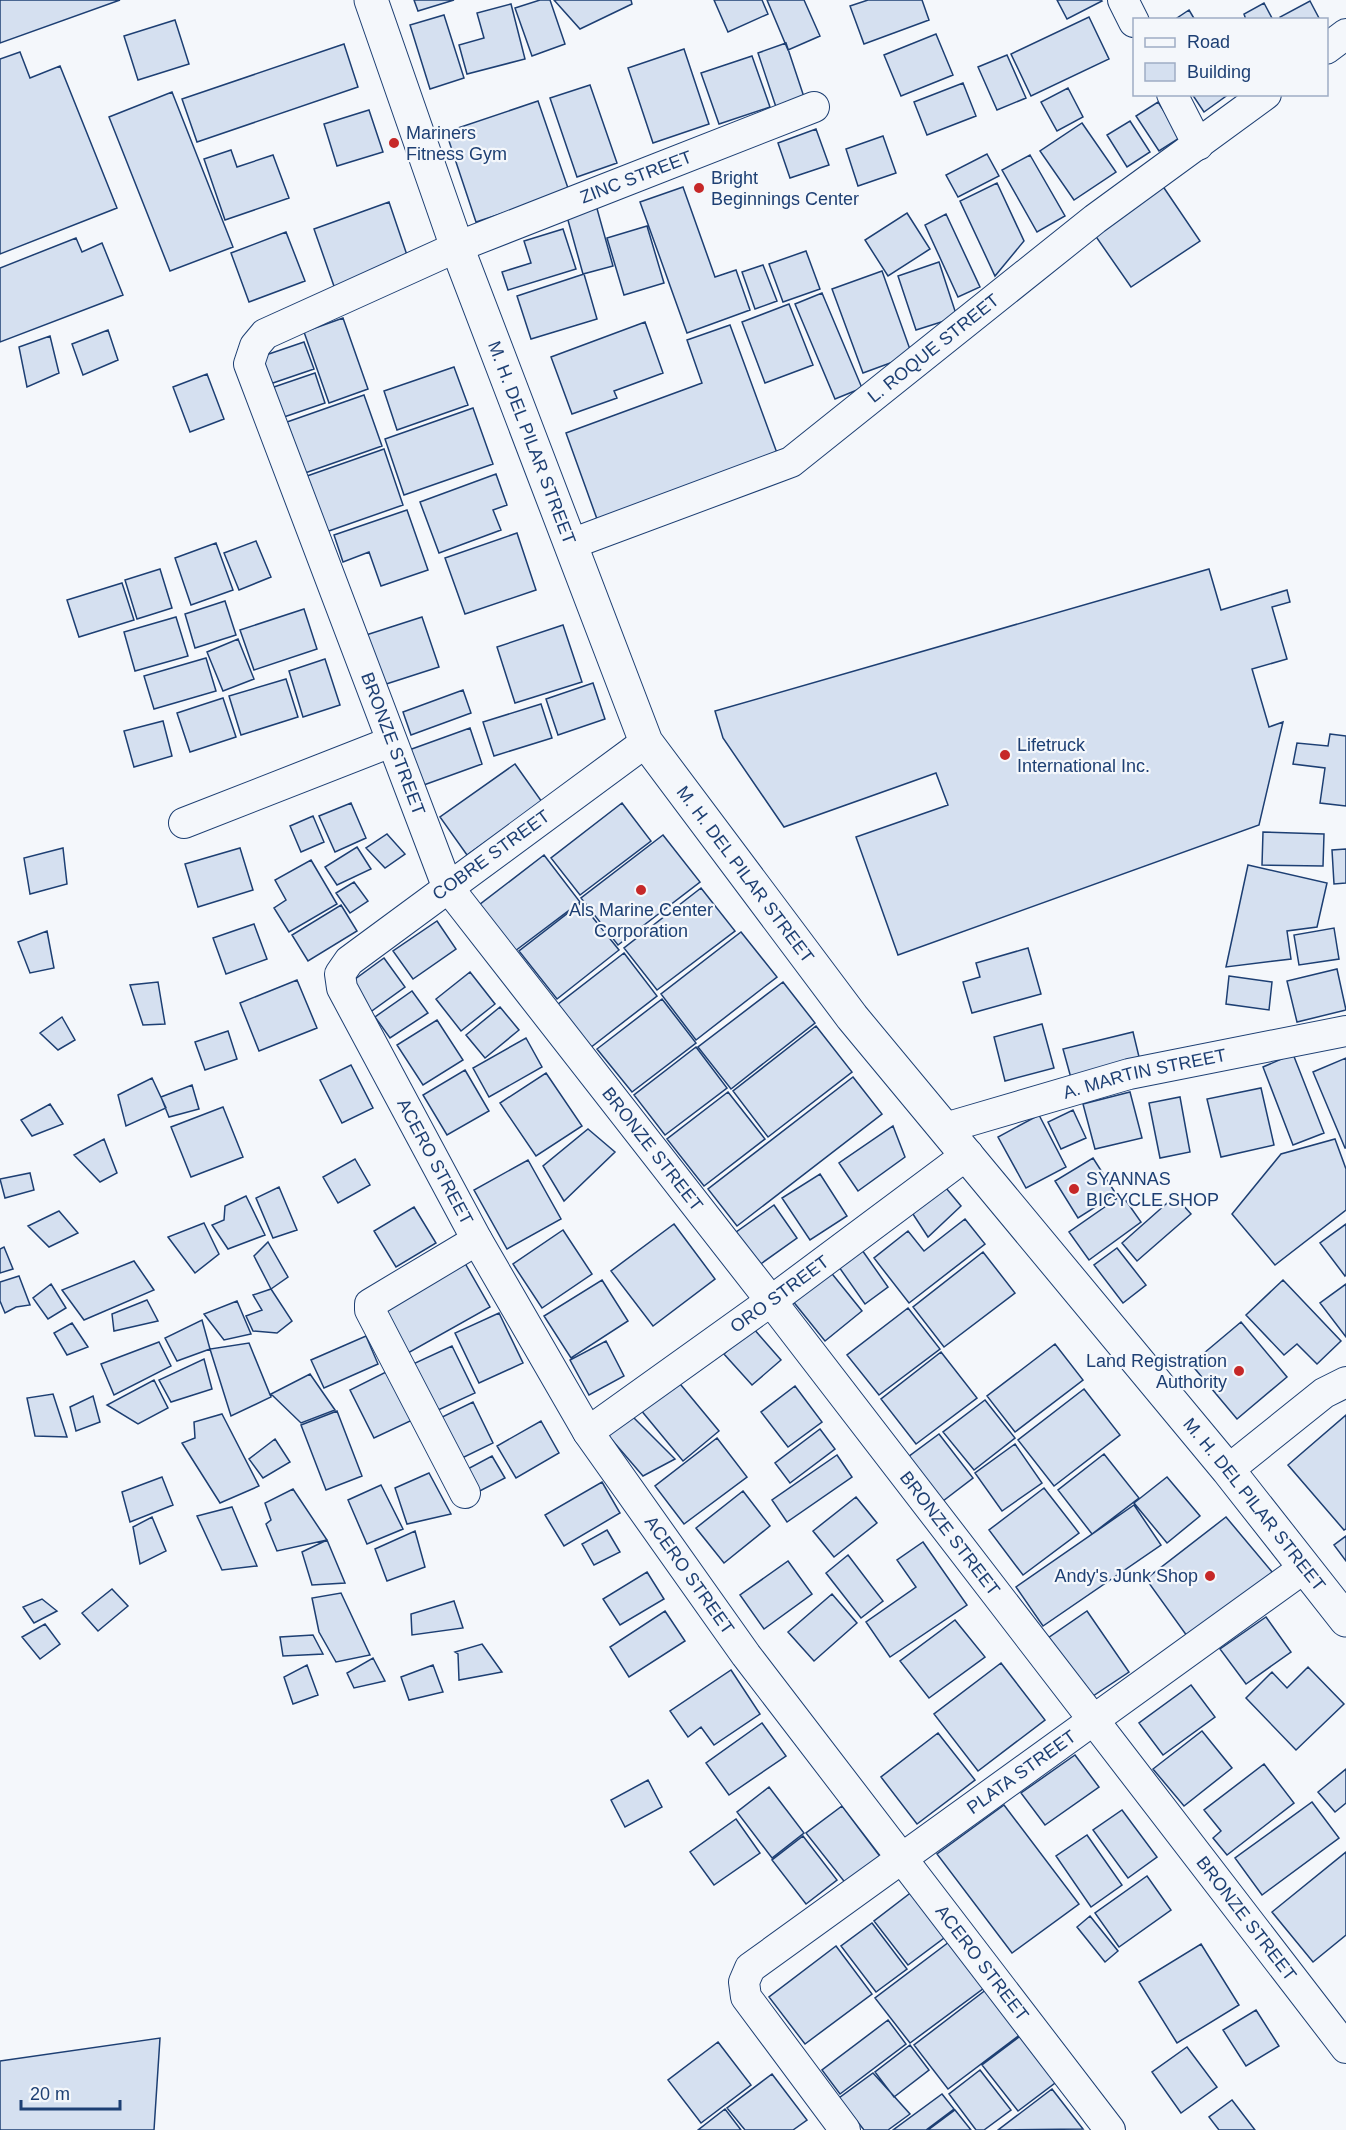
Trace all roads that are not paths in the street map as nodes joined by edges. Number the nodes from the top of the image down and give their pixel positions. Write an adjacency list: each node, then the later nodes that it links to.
1 (371, 0): 10 (main road, M. H. DEL PILAR STREET)
2 (1123, 0): 3 (street)
3 (1133, 20)
4 (1346, 34): 5 (street)
5 (1328, 48)
6 (1173, 96): 9 (street)
7 (1263, 96): 9 (street, L. ROQUE STREET)
8 (814, 107): 10 (street, ZINC STREET)
9 (1198, 145): 11 (street, L. ROQUE STREET)
10 (457, 247): 11 (main road, M. H. DEL PILAR STREET); 12 (street, BRONZE STREET)
11 (571, 544): 13 (main road, M. H. DEL PILAR STREET)
12 (391, 742): 14 (street); 15 (street, BRONZE STREET)
13 (646, 742): 15 (street, COBRE STREET); 18 (main road, M. H. DEL PILAR STREET)
14 (184, 823)
15 (447, 886): 16 (street, COBRE STREET); 21 (street, BRONZE STREET)
16 (340, 974): 20 (street, ACERO STREET)
17 (1346, 1031): 18 (street, A. MARTIN STREET)
18 (945, 1128): 19 (main road, M. H. DEL PILAR STREET)
19 (968, 1154): 21 (street, ORO STREET); 24 (main road, M. H. DEL PILAR STREET)
20 (477, 1240): 23 (street, ACERO STREET); 25 (street)
21 (771, 1301): 23 (street, ORO STREET); 28 (street, BRONZE STREET)
22 (1346, 1382): 24 (street)
23 (588, 1432): 29 (street, ACERO STREET)
24 (1228, 1470): 26 (main road, M. H. DEL PILAR STREET)
25 (465, 1493)
26 (1304, 1568): 27 (main road, M. H. DEL PILAR STREET); 28 (street, PLATA STREET)
27 (1346, 1620)
28 (1094, 1721): 29 (street, PLATA STREET); 30 (street, BRONZE STREET)
29 (902, 1857): 31 (street, PLATA STREET); 32 (street, ACERO STREET)
30 (1346, 2048)
31 (845, 2130)
32 (1110, 2130)

